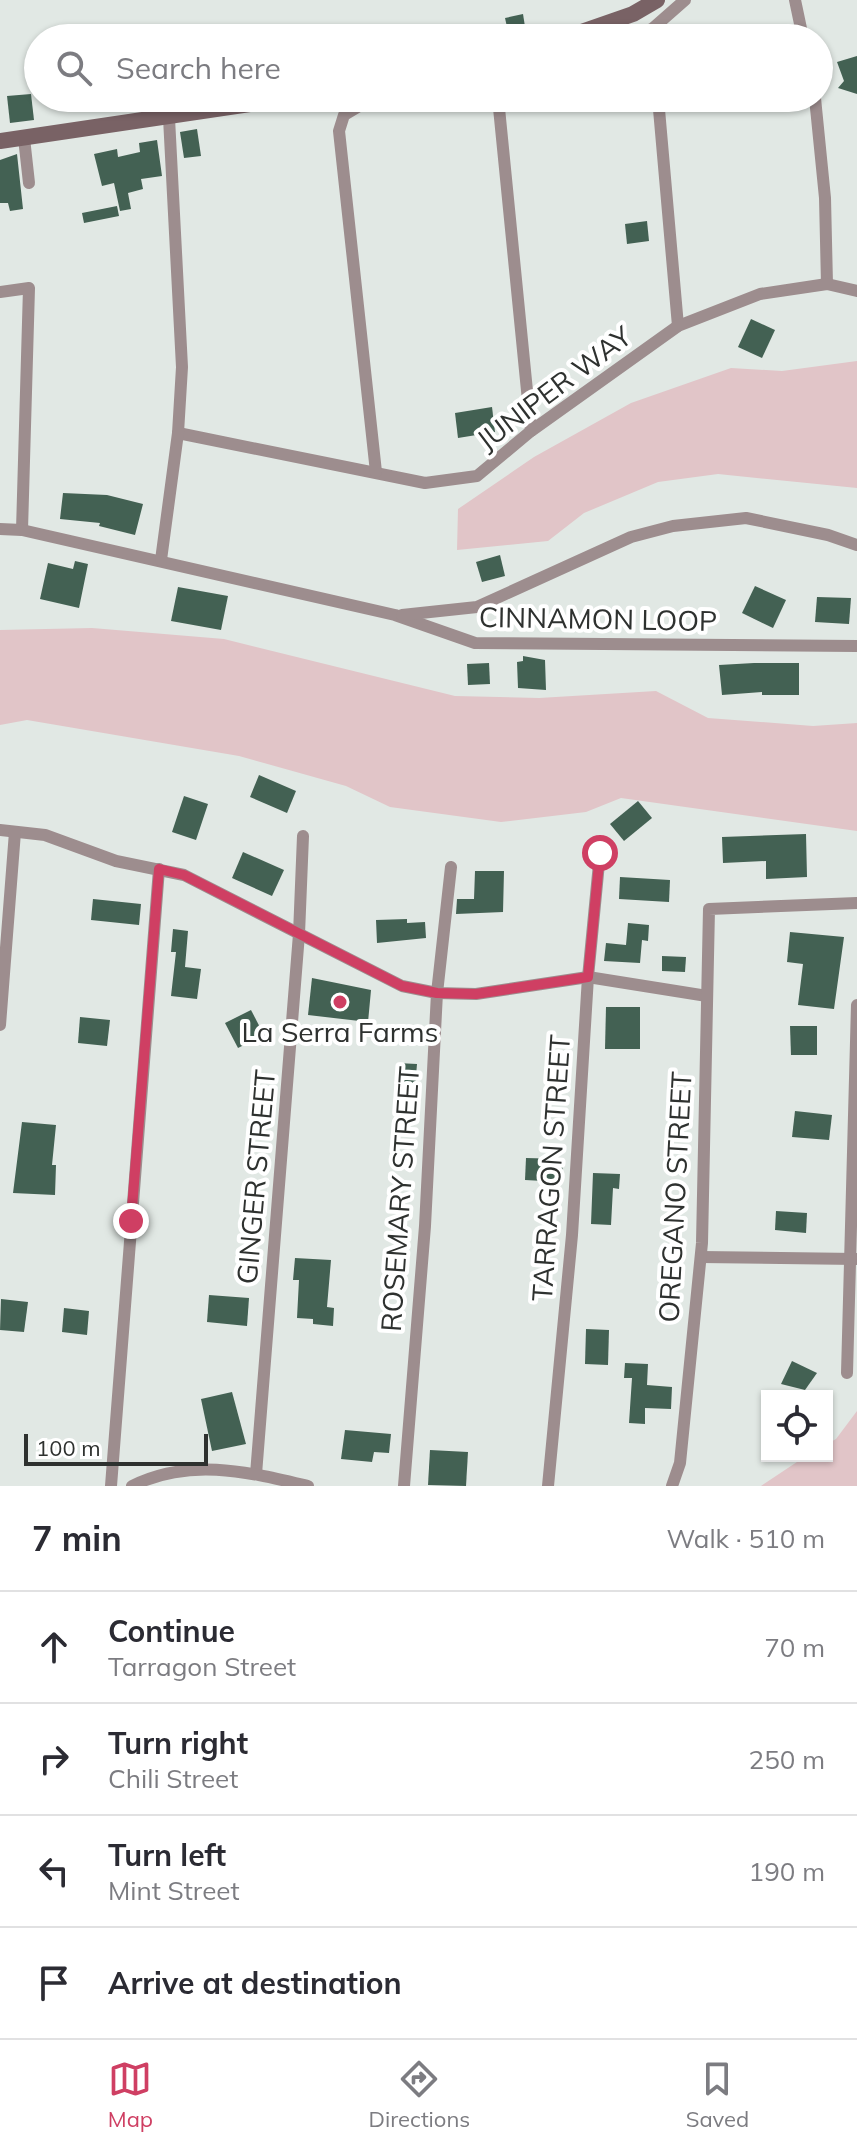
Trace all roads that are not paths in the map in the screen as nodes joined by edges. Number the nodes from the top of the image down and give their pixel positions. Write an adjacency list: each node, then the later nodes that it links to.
1 (657, 0): 4 (street)
2 (685, 0): 5 (street)
3 (795, 0): 6 (street)
4 (604, 24)
5 (661, 24)
6 (800, 24)
7 (206, 112): 12 (street)
8 (349, 112): 22 (street)
9 (499, 112): 20 (street)
10 (659, 112): 19 (street)
11 (816, 112): 16 (street)
12 (169, 118): 13 (street); 21 (street)
13 (24, 138): 14 (street); 15 (street)
14 (0, 141)
15 (29, 183)
16 (827, 284): 17 (street, JUNIPER WAY); 19 (street, JUNIPER WAY)
17 (857, 291)
18 (0, 292): 24 (street)
19 (678, 326): 20 (street, JUNIPER WAY)
20 (531, 431): 22 (street, JUNIPER WAY)
21 (178, 433): 22 (street, JUNIPER WAY); 26 (street)
22 (376, 472)
23 (0, 529): 24 (street)
24 (22, 530): 26 (street)
25 (857, 545): 27 (street, CINNAMON LOOP)
26 (161, 560): 27 (street)
27 (395, 615): 28 (street, CINNAMON LOOP)
28 (857, 646)
29 (0, 830): 30 (street)
30 (15, 832): 34 (street); 41 (street)
31 (303, 836): 36 (street, GINGER STREET)
32 (600, 853): 37 (street, TARRAGON STREET)
33 (451, 867): 38 (street, ROSEMARY STREET)
34 (159, 869): 36 (street); 46 (street)
35 (857, 903): 39 (street, OREGANO STREET)
36 (299, 934): 38 (street); 45 (street, GINGER STREET)
37 (588, 977): 38 (street); 39 (street); 50 (street, TARRAGON STREET)
38 (437, 993): 49 (street, ROSEMARY STREET)
39 (707, 996): 42 (street, OREGANO STREET)
40 (857, 1005): 43 (street)
41 (0, 1025)
42 (701, 1257): 43 (street); 51 (street, OREGANO STREET)
43 (852, 1259): 44 (street)
44 (847, 1373)
45 (256, 1474): 47 (street); 48 (street)
46 (111, 1486)
47 (132, 1486)
48 (308, 1486)
49 (404, 1486)
50 (548, 1486)
51 (672, 1486)

